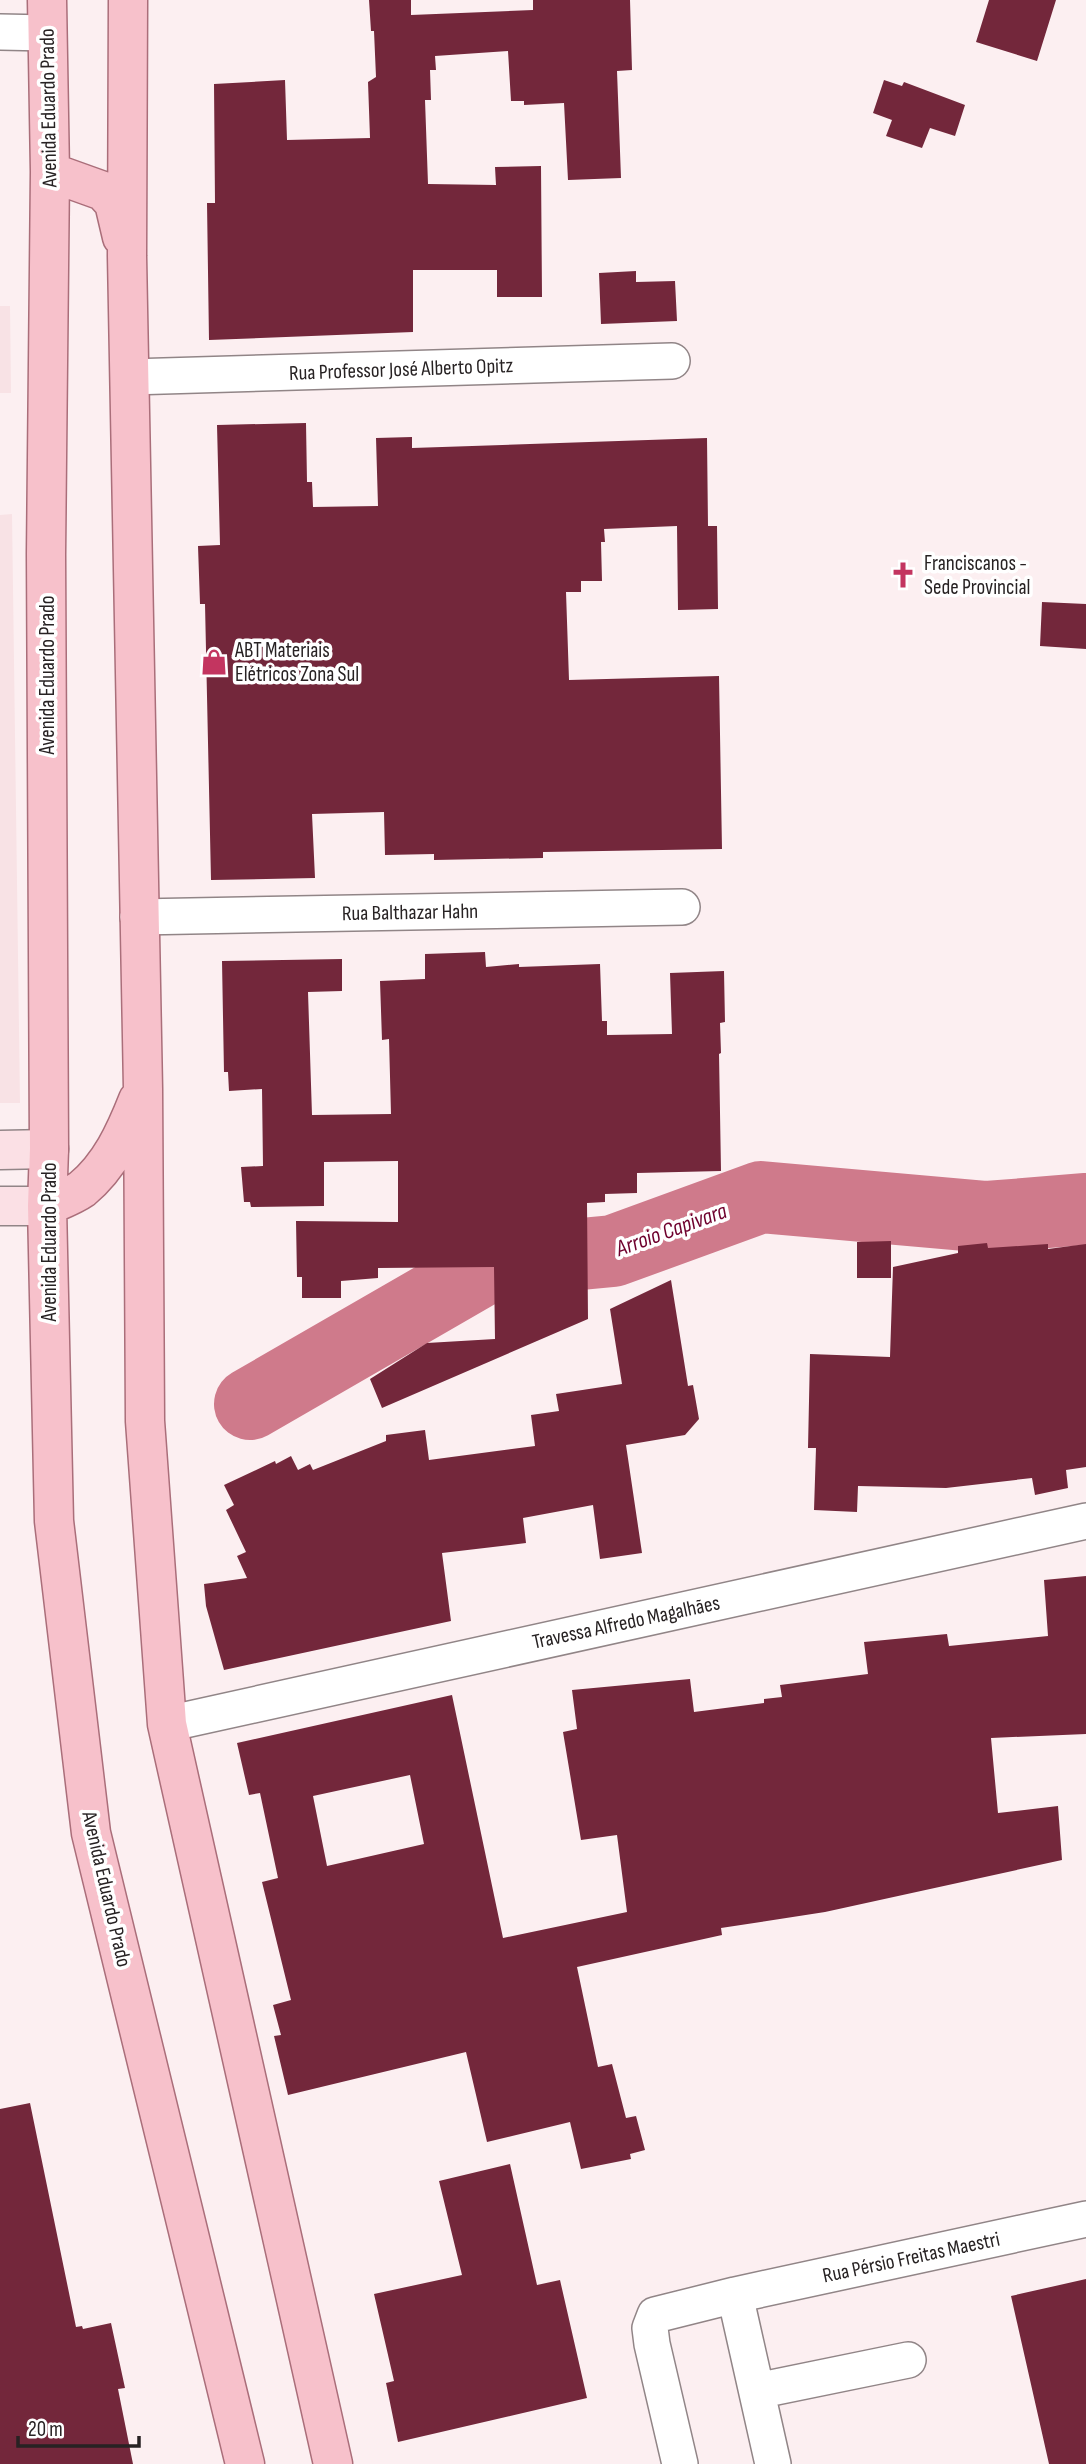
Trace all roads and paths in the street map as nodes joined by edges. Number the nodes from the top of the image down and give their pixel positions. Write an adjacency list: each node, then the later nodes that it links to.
1 (128, 0): 5 (main road)
2 (47, 16): 3 (street); 4 (main road, Avenida Eduardo Prado)
3 (0, 32)
4 (50, 172): 5 (main road); 11 (main road, Avenida Eduardo Prado)
5 (127, 256): 7 (main road)
6 (672, 361): 7 (street, Rua Professor José Alberto Opitz)
7 (130, 377): 9 (main road)
8 (682, 907): 9 (street, Rua Balthazar Hahn)
9 (138, 917): 10 (main road)
10 (143, 1089): 14 (main road); 16 (main road)
11 (49, 1149): 12 (street); 14 (main road, Avenida Eduardo Prado)
12 (0, 1150)
13 (0, 1206): 14 (street)
14 (47, 1206): 21 (main road, Avenida Eduardo Prado)
15 (1086, 1521): 16 (street, Travessa Alfredo Magalhães)
16 (167, 1724): 22 (main road)
17 (1086, 2219): 18 (street, Rua Pérsio Freitas Maestri)
18 (735, 2294): 20 (street); 23 (street, Rua Pérsio Freitas Maestri)
19 (908, 2360): 20 (street)
20 (757, 2391): 24 (street)
21 (245, 2464)
22 (333, 2464)
23 (680, 2464)
24 (773, 2464)

